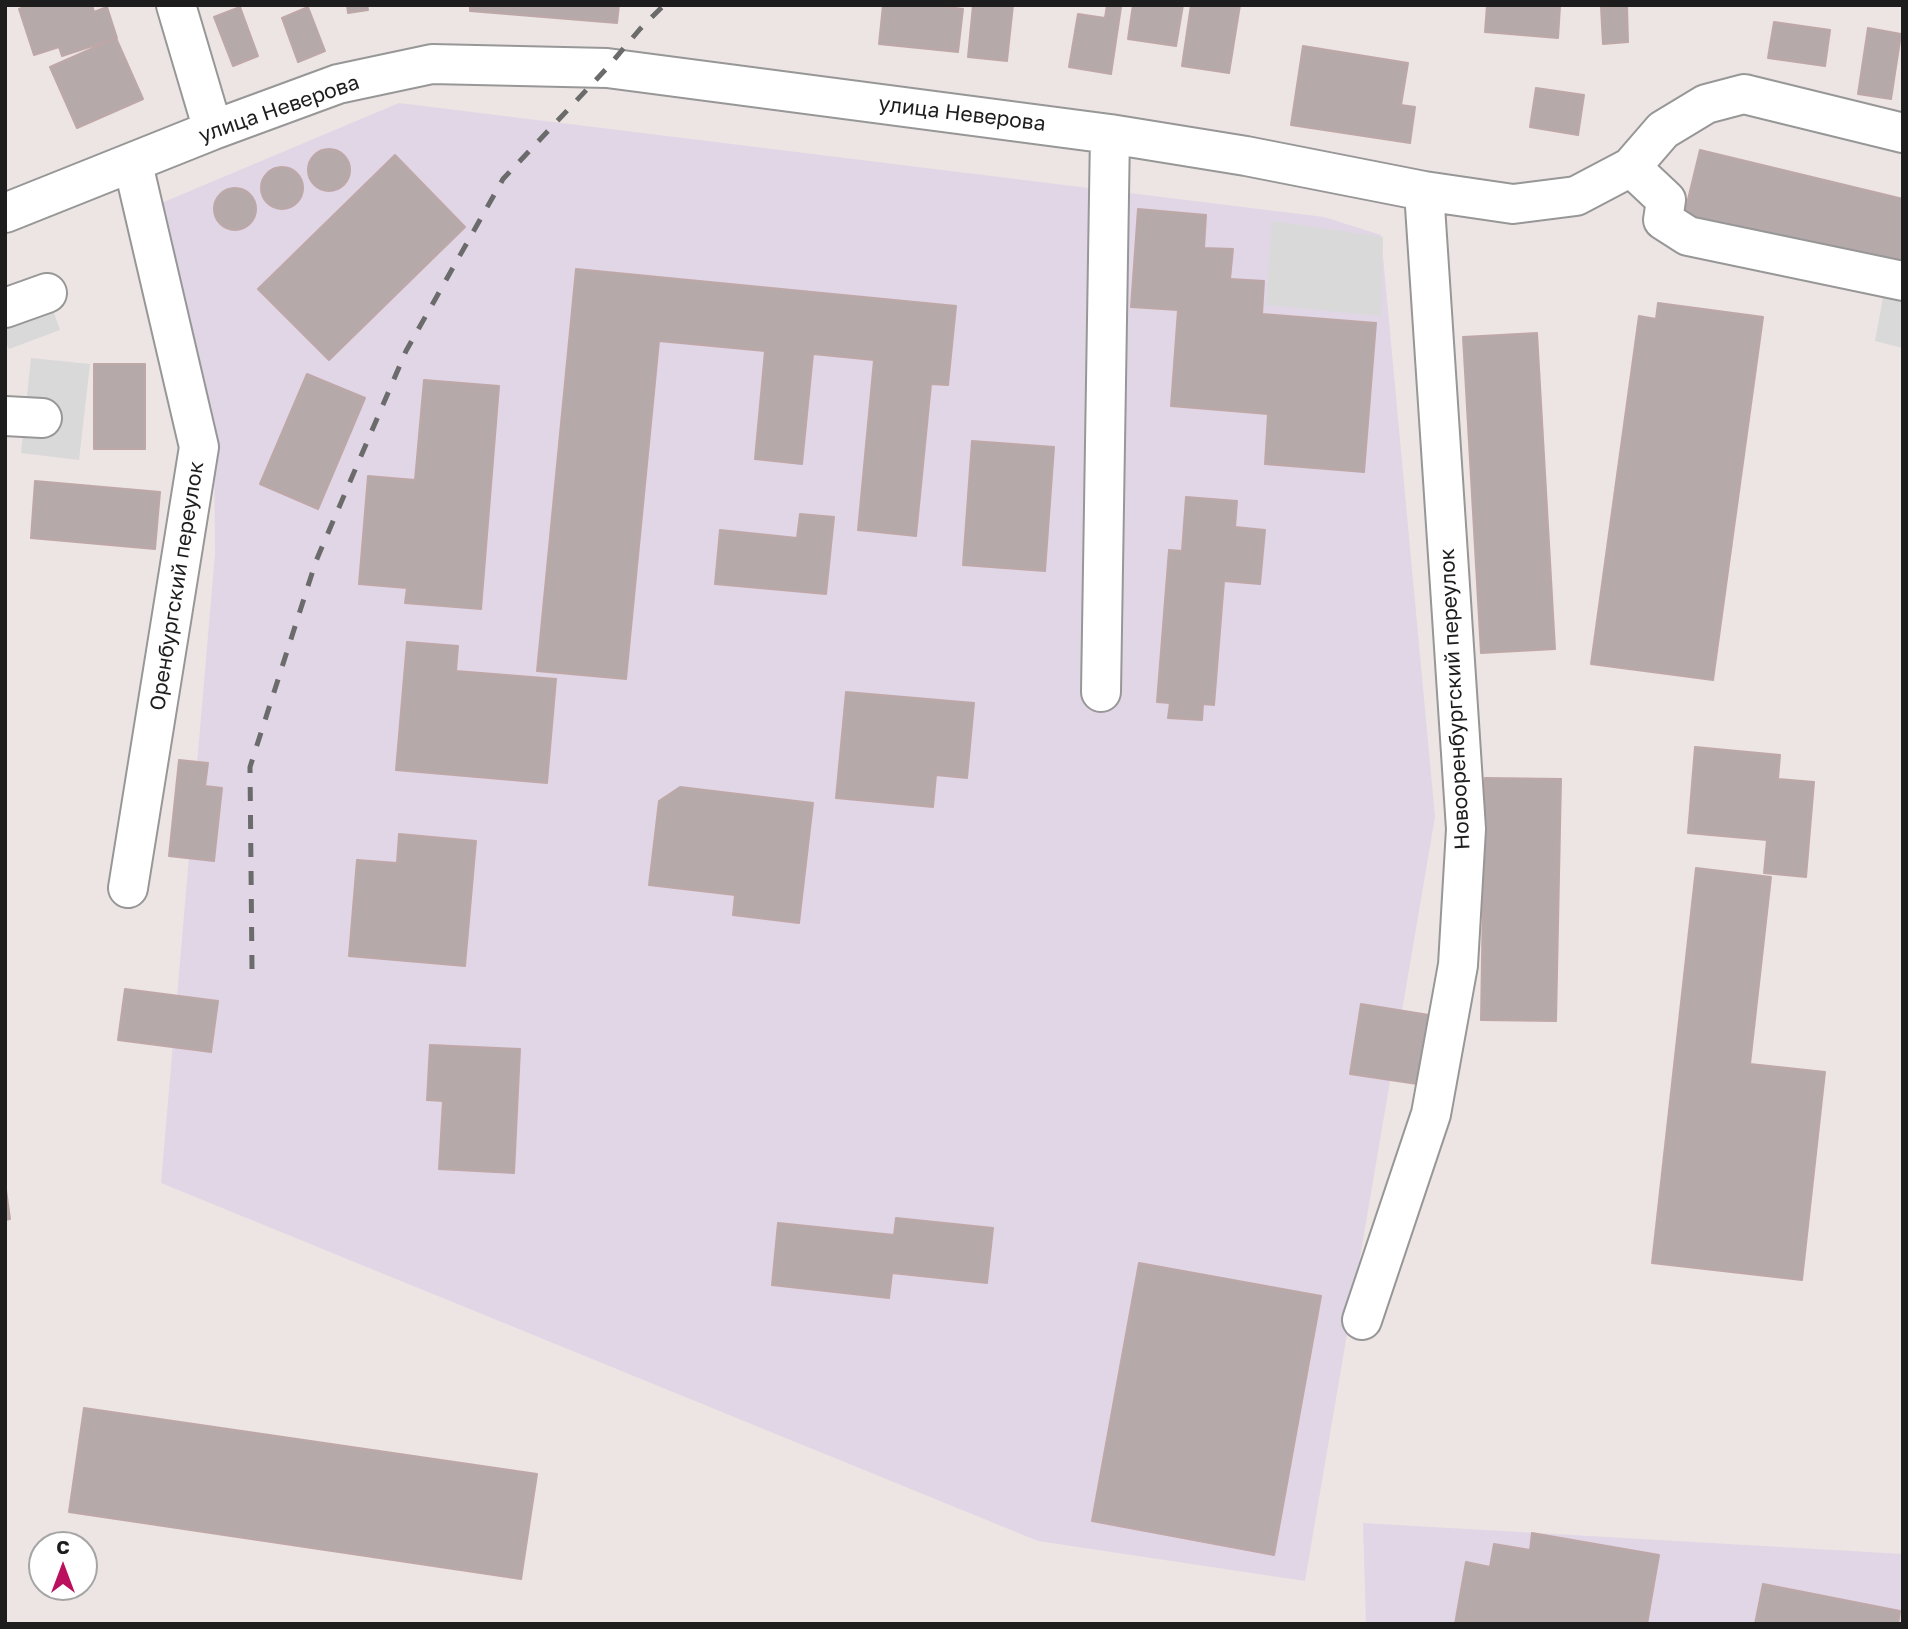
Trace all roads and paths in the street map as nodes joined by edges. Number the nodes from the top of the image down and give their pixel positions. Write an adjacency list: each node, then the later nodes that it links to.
1 (176, 5): 2 (street)
2 (214, 130): 4 (street, улица Неверова); 5 (street, улица Неверова)
3 (1903, 133): 6 (street, улица Неверова)
4 (1110, 134): 7 (street, улица Неверова); 12 (street)
5 (132, 164): 8 (street, улица Неверова); 13 (street, Оренбургский переулок)
6 (1631, 167): 7 (street, улица Неверова); 9 (street)
7 (1424, 191): 14 (street, Новооренбургский переулок)
8 (5, 213)
9 (1903, 281)
10 (47, 293): 11 (street)
11 (5, 308)
12 (1101, 692)
13 (128, 888)
14 (1362, 1320)

